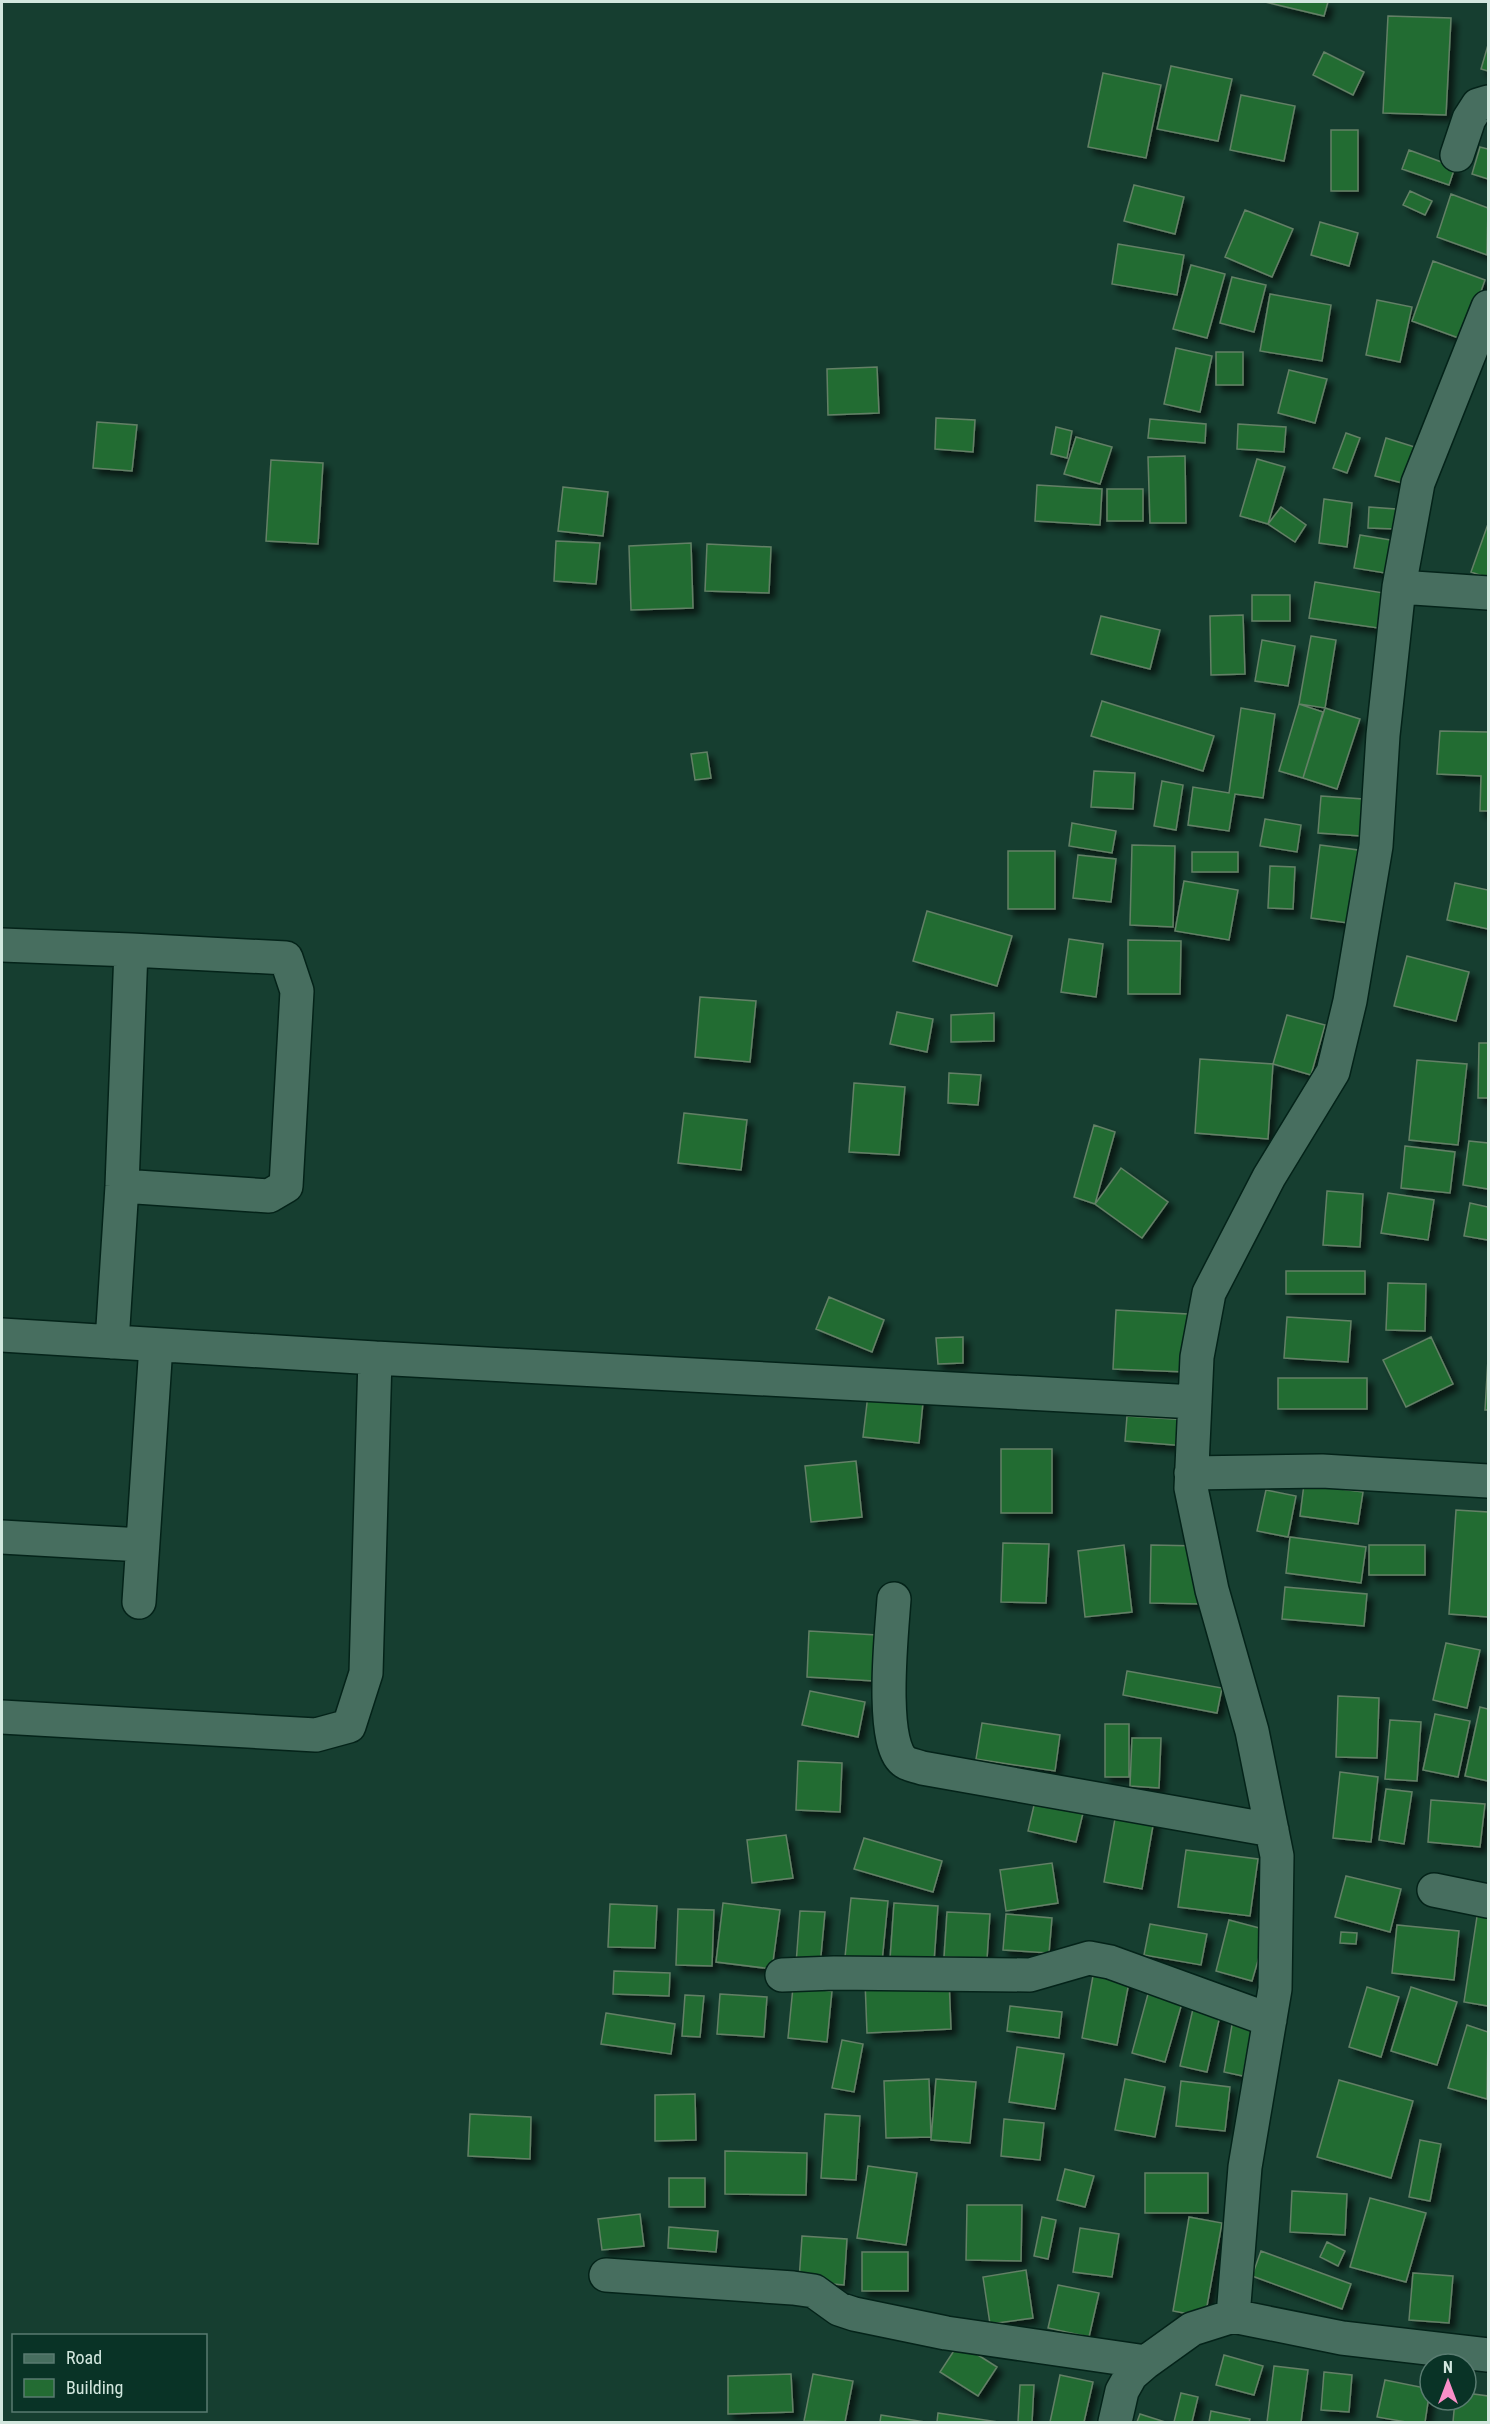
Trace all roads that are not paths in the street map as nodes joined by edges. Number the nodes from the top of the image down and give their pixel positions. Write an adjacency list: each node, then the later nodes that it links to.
1 (1488, 102): 2 (street)
2 (1457, 155)
3 (1488, 308): 4 (street)
4 (1399, 587): 5 (street); 13 (street)
5 (1488, 593)
6 (2, 945): 7 (street)
7 (131, 950): 8 (street); 8 (street)
8 (122, 1186): 10 (street)
9 (2, 1335): 10 (street)
10 (112, 1342): 11 (street)
11 (156, 1345): 12 (street); 17 (street)
12 (375, 1358): 13 (street); 20 (street)
13 (1195, 1402): 14 (street)
14 (1191, 1473): 15 (street); 21 (street)
15 (1488, 1481)
16 (2, 1537): 17 (street)
17 (142, 1545): 19 (street)
18 (894, 1599): 21 (street)
19 (139, 1602)
20 (2, 1717)
21 (1272, 1830): 25 (street)
22 (1434, 1890): 23 (street)
23 (1488, 1901)
24 (782, 1975): 25 (street)
25 (1270, 2020): 27 (street)
26 (606, 2275): 29 (street)
27 (1233, 2316): 28 (street); 29 (street)
28 (1488, 2355)
29 (1146, 2362): 30 (street)
30 (1115, 2422)

